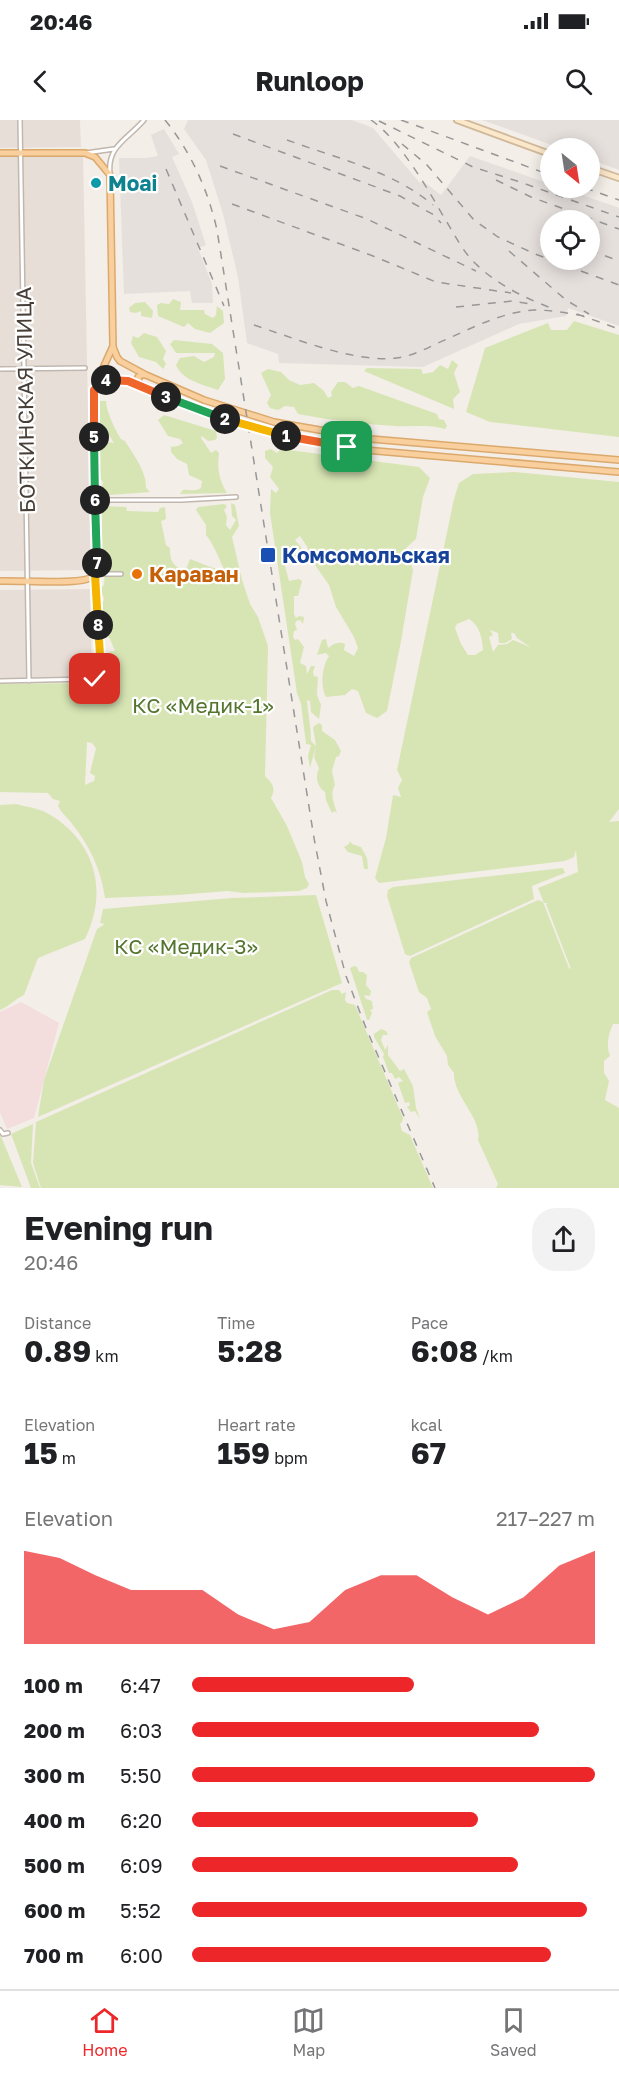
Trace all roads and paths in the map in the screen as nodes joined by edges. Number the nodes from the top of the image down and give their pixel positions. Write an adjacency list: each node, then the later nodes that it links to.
1 (20, 120): 7 (street, БОТКИНСКАЯ УЛИЦА)
2 (144, 120): 4 (street)
3 (457, 120): 5 (main road)
4 (114, 149): 8 (street); 10 (street)
5 (540, 150)
6 (0, 153): 7 (main road)
7 (21, 153): 8 (main road); 13 (street, БОТКИНСКАЯ УЛИЦА)
8 (86, 153): 10 (main road)
9 (600, 171): 11 (main road)
10 (110, 175): 12 (main road)
11 (619, 178)
12 (113, 346): 16 (main road); 18 (main road)
13 (24, 368): 14 (street); 15 (street); 25 (street, БОТКИНСКАЯ УЛИЦА)
14 (85, 368)
15 (0, 369)
16 (146, 375): 17 (main road); 19 (main road)
17 (140, 387): 18 (main road); 20 (main road)
18 (94, 390): 22 (main road)
19 (619, 460)
20 (619, 472)
21 (236, 497): 22 (street)
22 (95, 500): 23 (main road)
23 (95, 574): 24 (street); 25 (main road); 28 (street)
24 (121, 574)
25 (28, 580): 26 (main road); 28 (street, БОТКИНСКАЯ УЛИЦА)
26 (0, 581)
27 (0, 681): 28 (street)
28 (29, 681)
29 (0, 1130): 30 (street)
30 (8, 1133)

